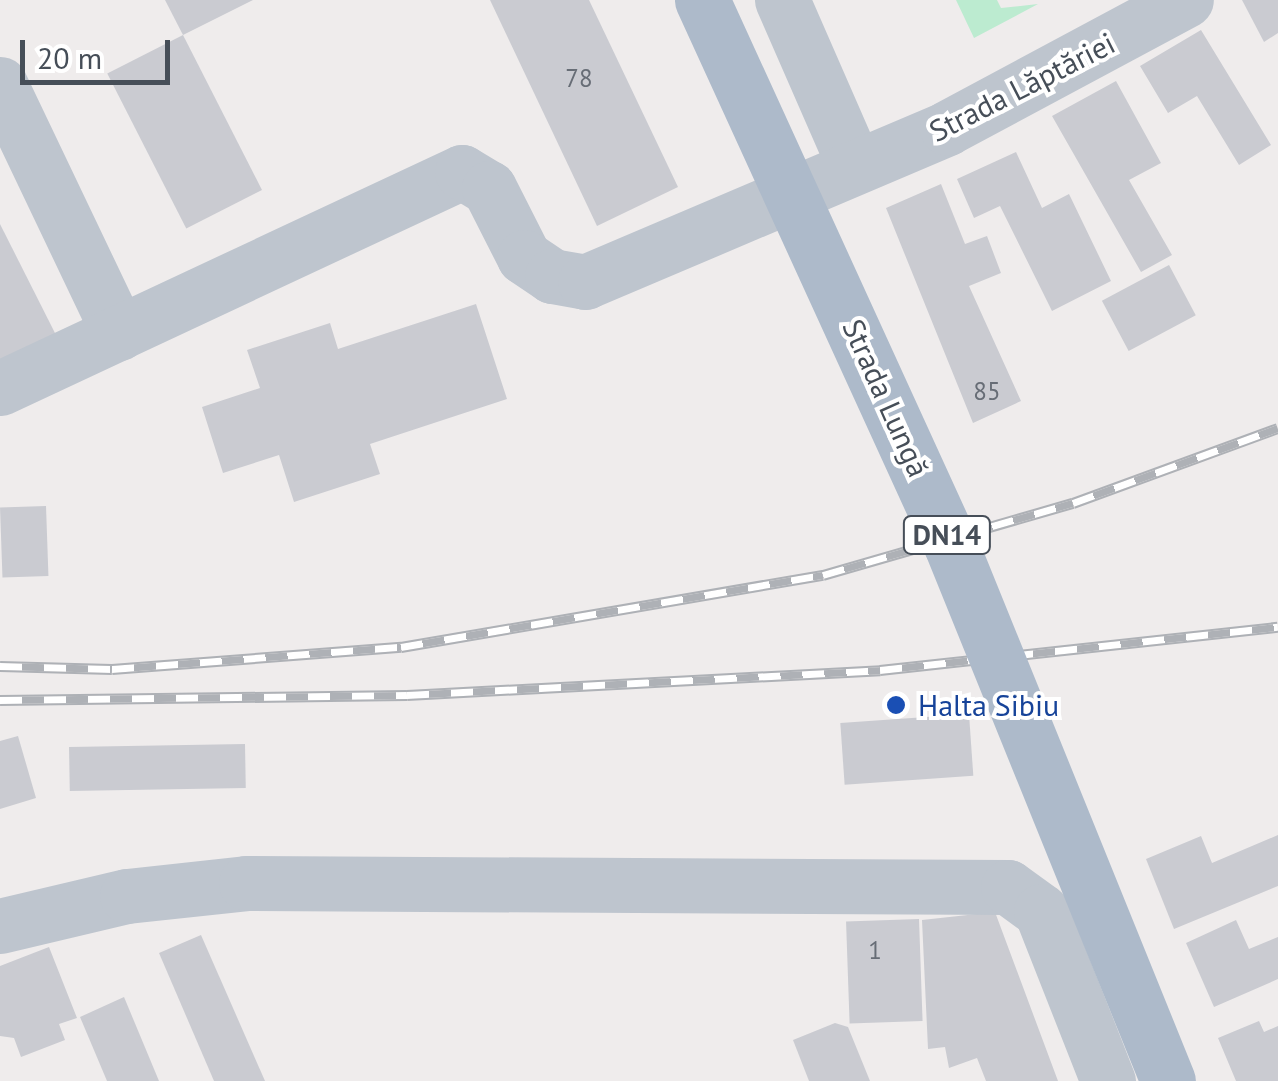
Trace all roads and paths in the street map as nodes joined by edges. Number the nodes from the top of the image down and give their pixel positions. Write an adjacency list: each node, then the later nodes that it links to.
1 (702, 0): 10 (main road, Strada Lungă / DN14, bridge)
2 (782, 0): 5 (street)
3 (1186, 0): 5 (street, Strada Lăptăriei)
4 (0, 84): 6 (street)
5 (856, 167): 6 (street, Strada Lăptăriei)
6 (120, 332): 7 (street)
7 (0, 388)
8 (0, 926): 9 (street)
9 (1108, 1081)
10 (1168, 1081)

